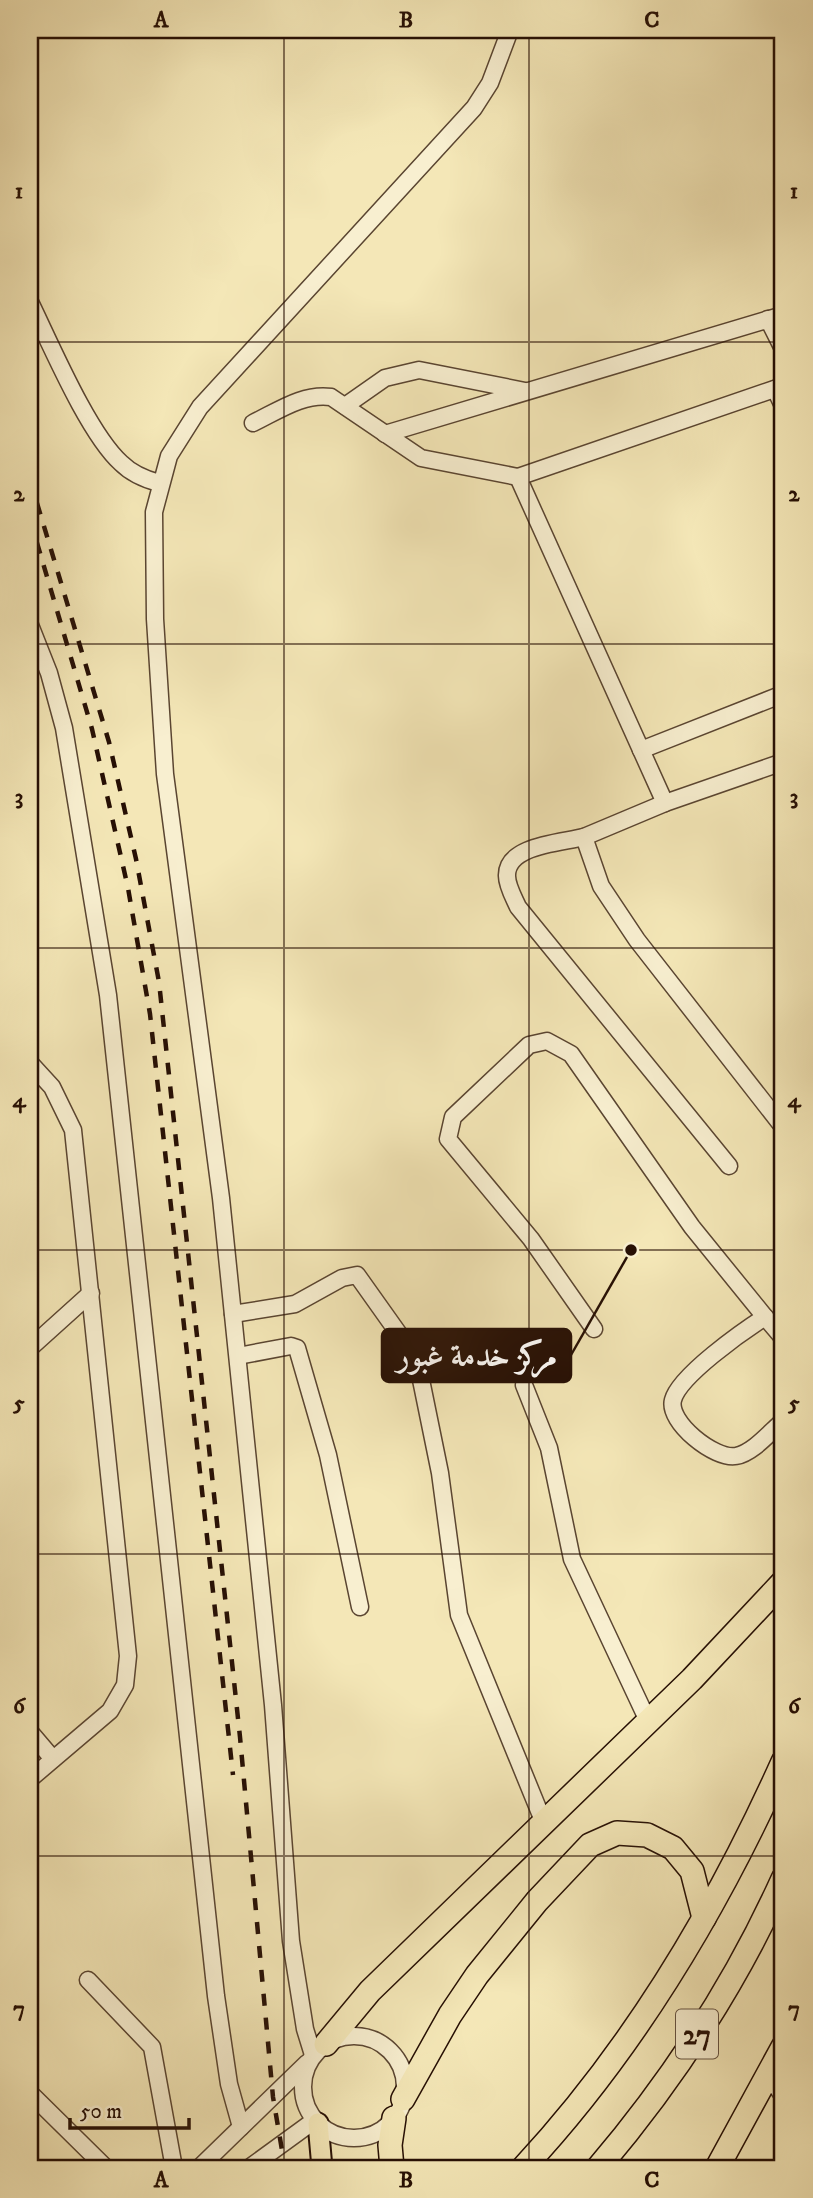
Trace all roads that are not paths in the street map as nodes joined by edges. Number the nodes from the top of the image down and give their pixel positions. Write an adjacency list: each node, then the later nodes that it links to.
1 (510, 30): 12 (street)
2 (30, 302): 12 (street)
3 (776, 317): 4 (street); 6 (street)
4 (783, 349)
5 (779, 388): 8 (street); 11 (street)
6 (528, 391): 7 (street); 10 (street)
7 (345, 406): 9 (street); 10 (street)
8 (783, 406)
9 (253, 423)
10 (385, 434): 11 (street)
11 (518, 477): 15 (street)
12 (159, 483): 23 (street)
13 (30, 625): 49 (street)
14 (783, 694): 15 (street)
15 (641, 750): 17 (street)
16 (783, 762): 17 (street)
17 (665, 803): 18 (street)
18 (584, 837): 20 (street); 21 (street)
19 (30, 1063): 22 (street)
20 (783, 1127)
21 (729, 1166)
22 (91, 1293): 27 (street); 35 (street)
23 (233, 1314): 28 (street); 38 (street)
24 (765, 1317): 25 (street); 26 (street); 30 (street)
25 (594, 1329)
26 (783, 1338)
27 (30, 1348)
28 (238, 1356): 32 (street); 43 (street)
29 (524, 1385): 33 (street)
30 (783, 1421)
31 (783, 1582): 33 (highway)
32 (360, 1607)
33 (648, 1721): 38 (highway)
34 (30, 1732): 35 (street)
35 (53, 1759): 37 (street)
36 (783, 1762): 40 (highway, 27)
37 (30, 1779)
38 (544, 1823): 43 (highway)
39 (781, 1884): 57 (highway, 27)
40 (704, 1918): 47 (highway); 56 (highway, 27)
41 (88, 1980): 51 (street)
42 (783, 2047): 44 (highway)
43 (317, 2052): 47 (street); 48 (street); 49 (street)
44 (769, 2076): 46 (street); 58 (highway)
45 (31, 2096): 50 (street)
46 (783, 2096)
47 (399, 2109): 48 (street); 55 (highway)
48 (316, 2122): 53 (street); 54 (main road)
49 (240, 2127): 52 (street)
50 (106, 2168)
51 (174, 2168)
52 (199, 2168)
53 (249, 2168)
54 (322, 2168)
55 (392, 2168)
56 (523, 2168)
57 (598, 2168)
58 (718, 2168)

